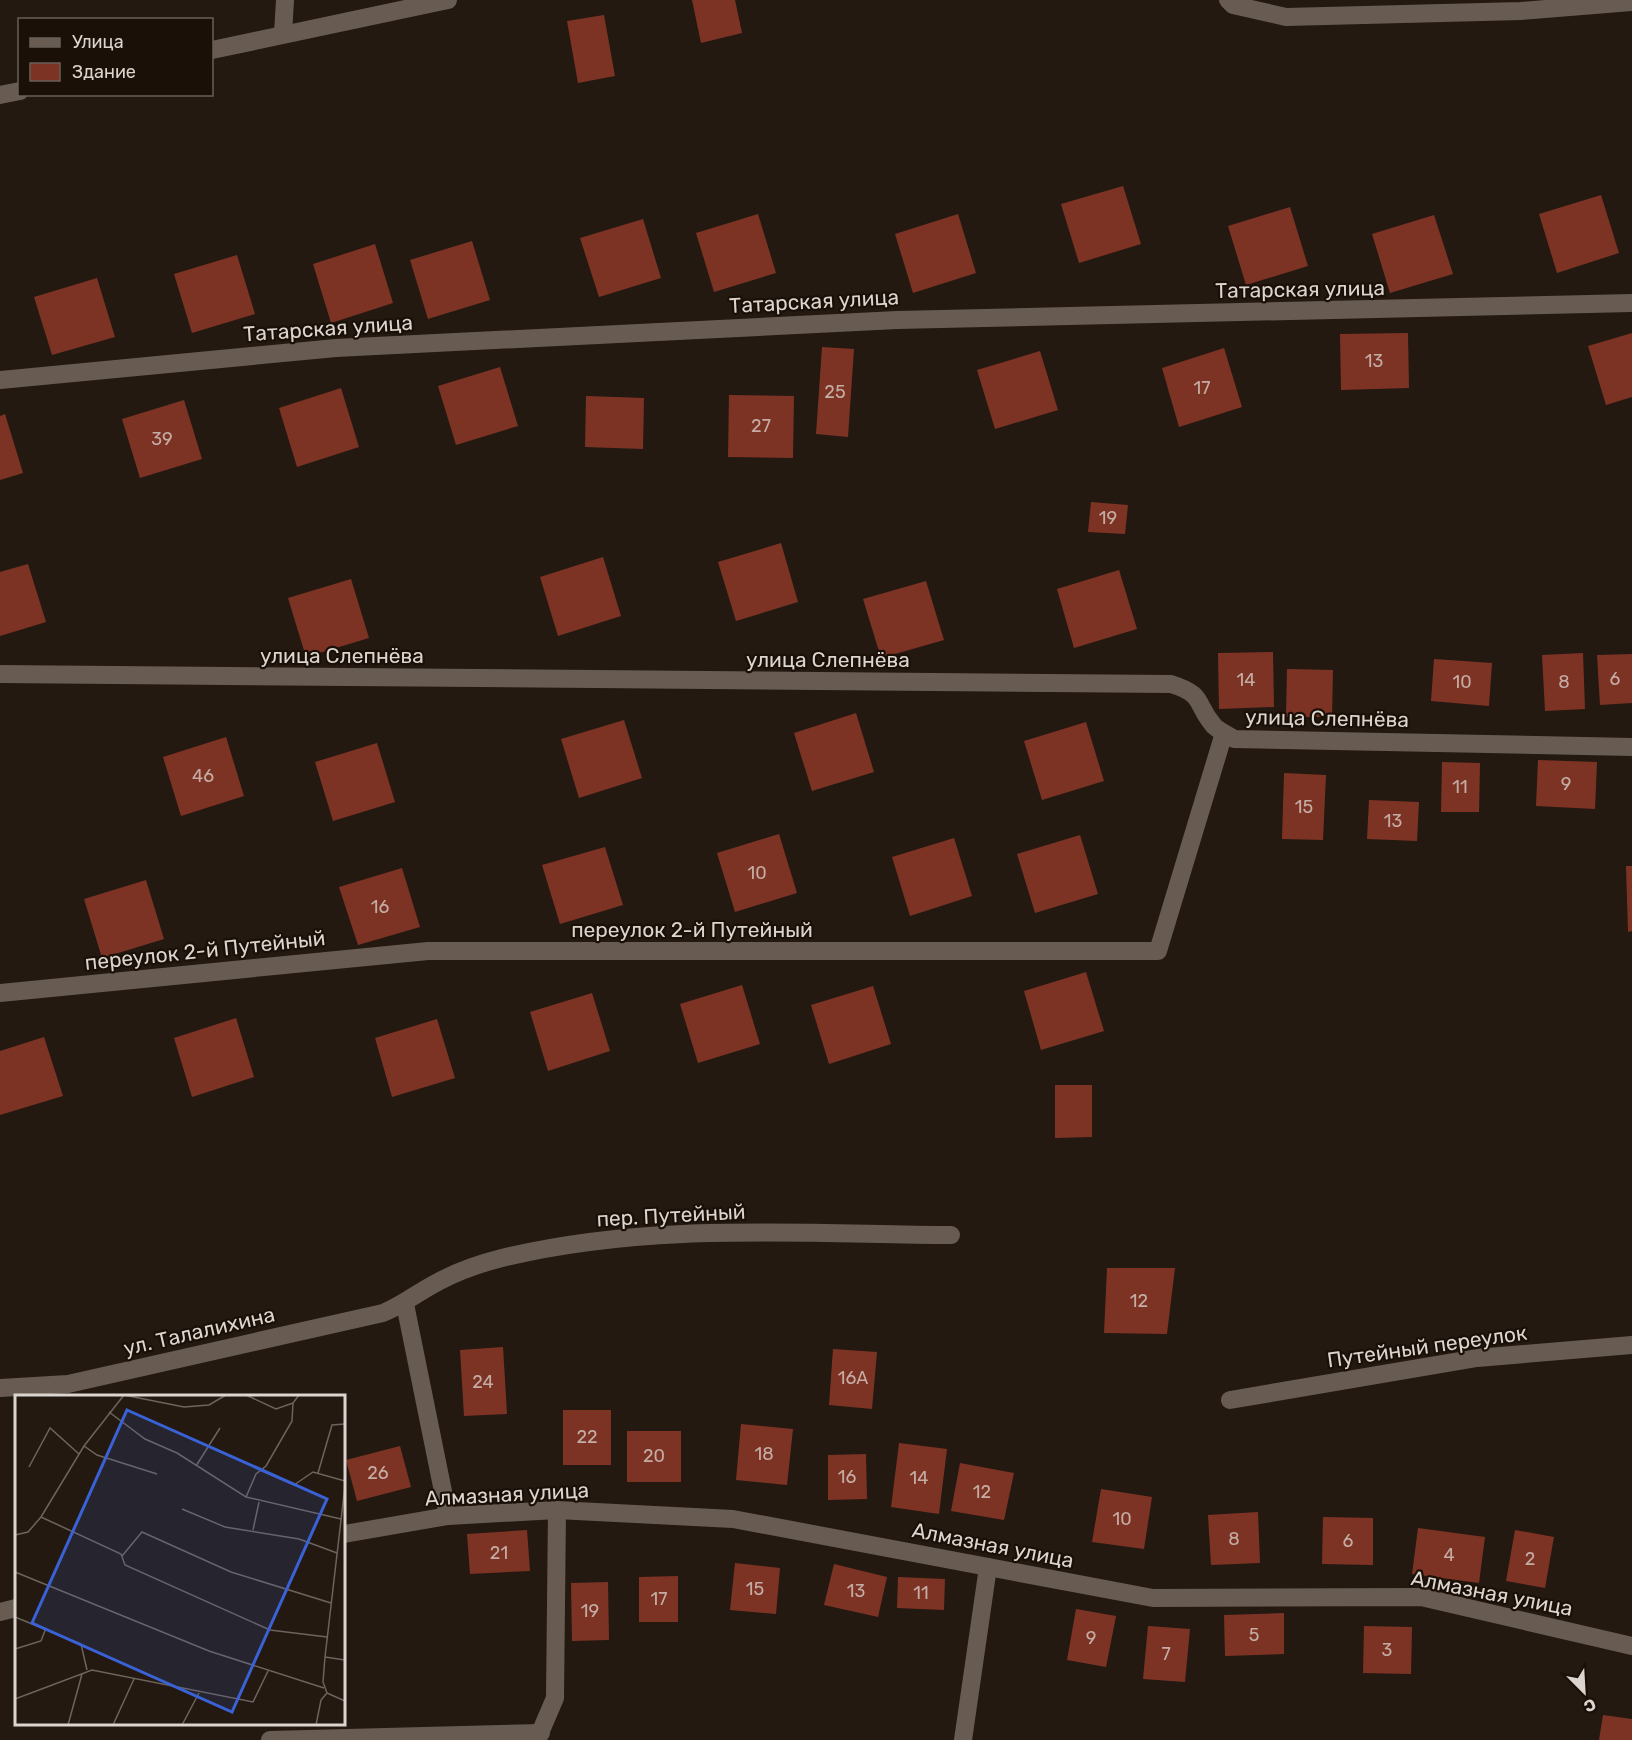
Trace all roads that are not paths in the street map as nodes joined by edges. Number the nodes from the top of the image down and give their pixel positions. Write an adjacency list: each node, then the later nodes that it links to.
1 (285, 0): 6 (street)
2 (448, 0): 6 (street)
3 (1228, 0): 5 (street)
4 (1632, 2): 5 (street)
5 (1517, 6)
6 (283, 34): 7 (street)
7 (213, 50)
8 (18, 91): 9 (street)
9 (0, 95)
10 (1632, 303): 11 (street, Татарская улица)
11 (0, 380)
12 (0, 674): 13 (street, улица Слепнёва)
13 (1224, 733): 14 (street, улица Слепнёва); 15 (street, переулок 2-й Путейный)
14 (1632, 747)
15 (0, 993)
16 (951, 1235): 17 (street, пер. Путейный)
17 (405, 1304): 19 (street, ул. Талалихина); 22 (street)
18 (1632, 1345): 20 (street, Путейный переулок)
19 (0, 1388)
20 (1230, 1400)
21 (557, 1509): 22 (street, Алмазная улица); 24 (street, Алмазная улица); 28 (street)
22 (448, 1516): 23 (street, Алмазная улица)
23 (345, 1534)
24 (988, 1567): 27 (street, Алмазная улица); 30 (street)
25 (15, 1608): 26 (street)
26 (0, 1612)
27 (1632, 1646)
28 (539, 1736): 29 (street)
29 (270, 1740)
30 (963, 1740)

